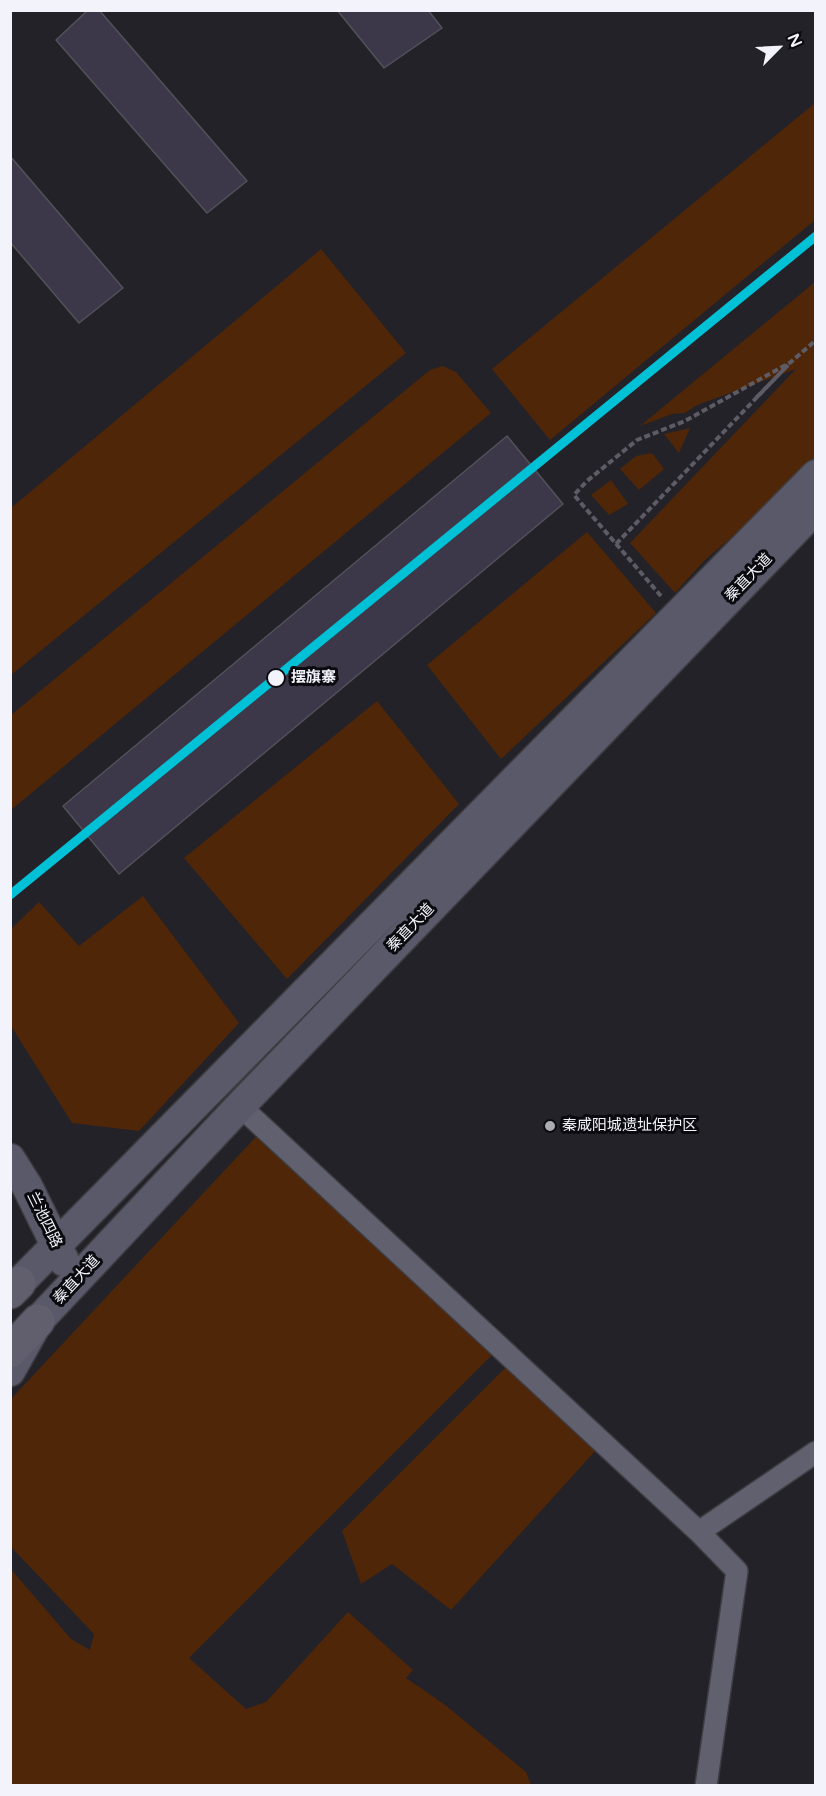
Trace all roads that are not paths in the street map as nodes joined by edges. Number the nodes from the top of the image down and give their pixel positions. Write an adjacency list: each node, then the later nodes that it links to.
1 (816, 475): 5 (street, 秦直大道)
2 (816, 508): 3 (street, 秦直大道)
3 (240, 1106): 7 (street, 秦直大道); 12 (street)
4 (10, 1159): 5 (street, 兰池四路)
5 (56, 1244): 6 (street, 秦直大道); 7 (street, 兰池四路)
6 (13, 1282): 8 (street)
7 (75, 1282): 8 (street, 秦直大道)
8 (38, 1321): 9 (main road, 秦直大道); 10 (street)
9 (10, 1351)
10 (10, 1371)
11 (816, 1452): 12 (street)
12 (699, 1532): 13 (street)
13 (706, 1785)

